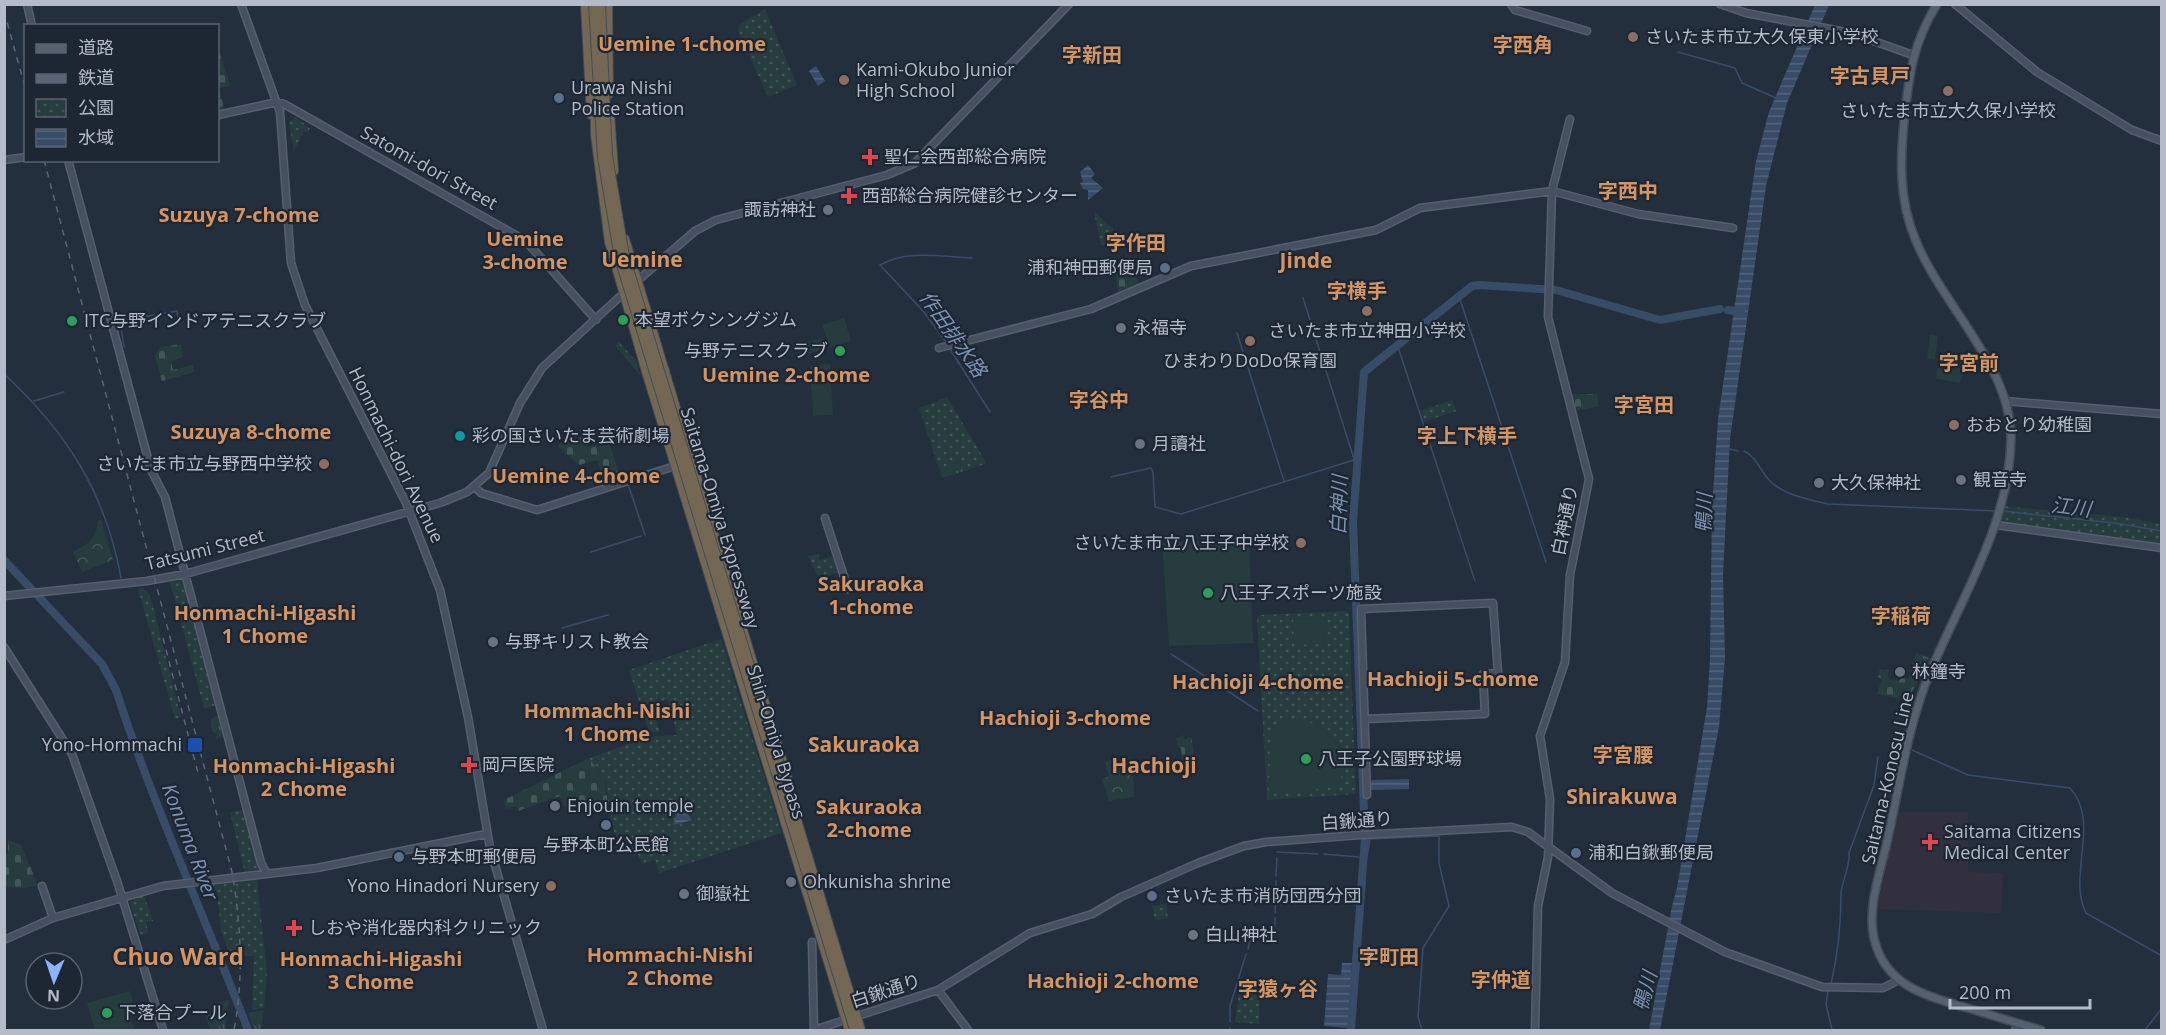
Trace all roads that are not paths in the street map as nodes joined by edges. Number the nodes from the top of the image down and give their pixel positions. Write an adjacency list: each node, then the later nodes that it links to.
1 (27, 4): 11 (street)
2 (241, 4): 14 (street, Honmachi-dori Avenue)
3 (585, 4): 17 (highway)
4 (593, 4): 17 (highway, Shin-Omiya Bypass); 59 (highway, Saitama-Omiya Expressway, bridge)
5 (604, 4): 24 (highway, Shin-Omiya Bypass); 60 (highway, Saitama-Omiya Expressway, bridge)
6 (1069, 4): 24 (street)
7 (1511, 4): 12 (street)
8 (1720, 4): 13 (street)
9 (1937, 4): 13 (main road, Saitama-Konosu Line)
10 (1954, 4): 18 (street)
11 (32, 24)
12 (1587, 32)
13 (1913, 55): 28 (main road, Saitama-Konosu Line)
14 (277, 102): 15 (street); 26 (street, Satomi-dori Street); 32 (street, Honmachi-dori Avenue)
15 (219, 115)
16 (1570, 119): 22 (street, 白神通り)
17 (595, 134): 25 (highway, Shin-Omiya Bypass)
18 (2162, 141)
19 (24, 157): 20 (street)
20 (4, 160)
21 (69, 162): 36 (street)
22 (1552, 191): 23 (street); 27 (street); 43 (street, 白神通り)
23 (1733, 228)
24 (637, 282): 25 (street); 52 (highway, Shin-Omiya Bypass)
25 (624, 294): 26 (street); 30 (highway, Shin-Omiya Bypass)
26 (596, 320): 31 (street)
27 (939, 348)
28 (2005, 401): 29 (street); 34 (main road, Saitama-Konosu Line)
29 (2162, 414)
30 (675, 466): 31 (street); 53 (highway, Shin-Omiya Bypass)
31 (475, 487): 32 (street, Tatsumi Street)
32 (409, 511): 36 (street, Tatsumi Street); 42 (street, Honmachi-dori Avenue)
33 (825, 518): 37 (street)
34 (1996, 525): 35 (street); 50 (main road, Saitama-Konosu Line)
35 (2162, 548)
36 (185, 573): 38 (street, Tatsumi Street); 44 (street)
37 (848, 589)
38 (4, 596)
39 (4, 647): 46 (street)
40 (1365, 719): 40 (street); 41 (street)
41 (1367, 795)
42 (486, 834): 44 (street); 56 (street, Honmachi-dori Avenue)
43 (1548, 845): 50 (street, 白鍬通り); 51 (street, 白鍬通り); 62 (street, 白神通り)
44 (267, 874): 46 (street)
45 (42, 886): 47 (street)
46 (122, 898): 47 (street); 55 (street)
47 (53, 918): 48 (street)
48 (4, 940)
49 (812, 942): 57 (street)
50 (1899, 980): 54 (main road, Saitama-Konosu Line)
51 (938, 990): 52 (street, 白鍬通り); 61 (street)
52 (859, 1016): 53 (street, 白鍬通り); 60 (highway, Shin-Omiya Bypass)
53 (846, 1020): 57 (street, 白鍬通り); 58 (highway, Shin-Omiya Bypass)
54 (2017, 1027): 63 (main road, Saitama-Konosu Line)
55 (163, 1030)
56 (543, 1030)
57 (814, 1030)
58 (849, 1030)
59 (854, 1030)
60 (862, 1030)
61 (968, 1030)
62 (1535, 1030)
63 (2041, 1030)

